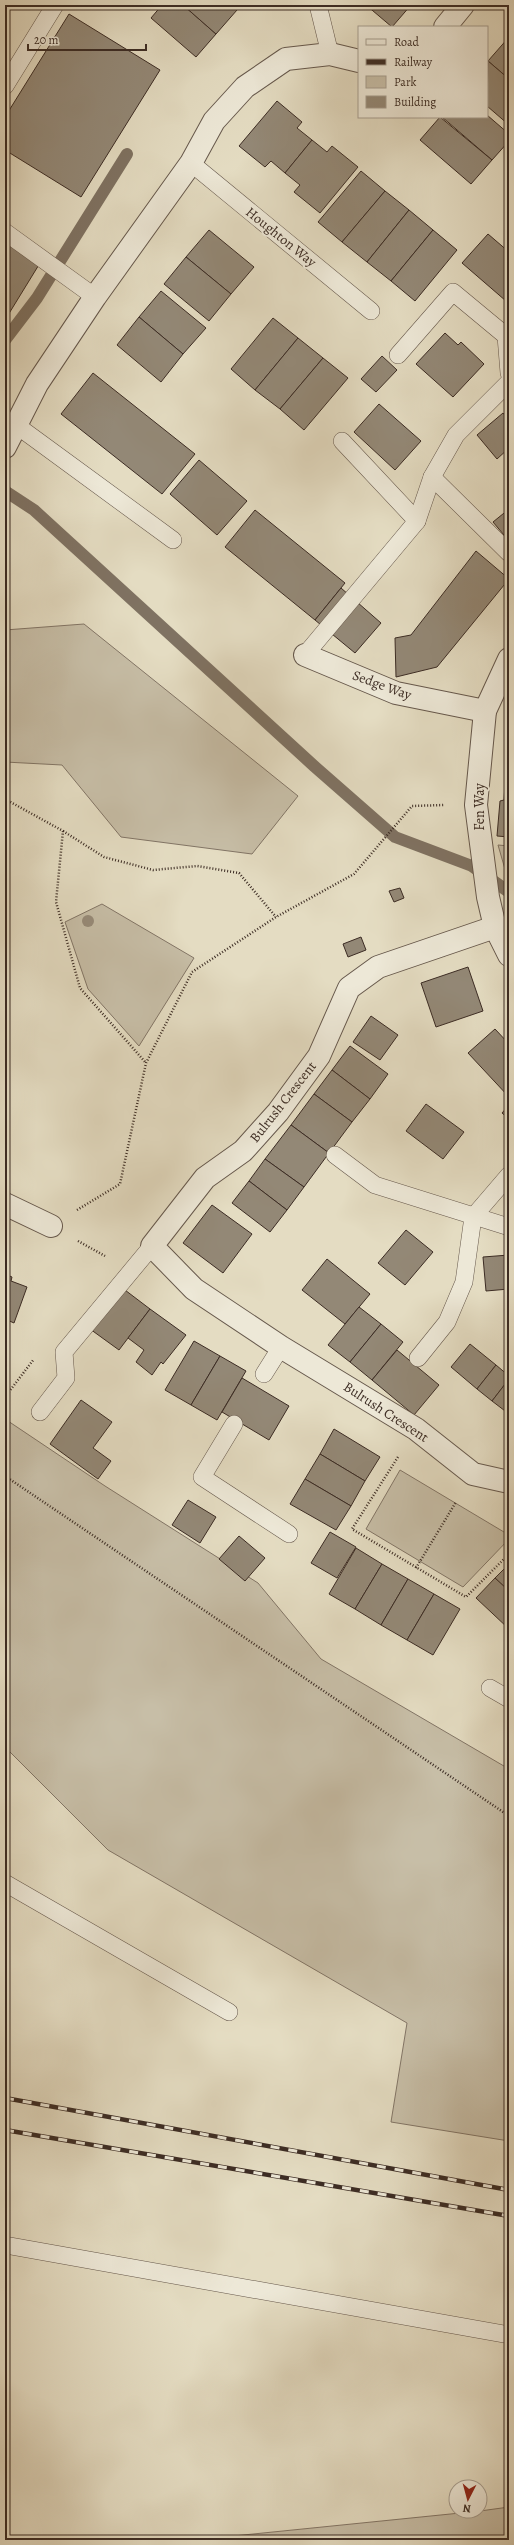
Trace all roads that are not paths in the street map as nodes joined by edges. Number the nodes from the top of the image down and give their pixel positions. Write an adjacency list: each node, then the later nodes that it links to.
1 (55, 5): 7 (lane)
2 (318, 5): 5 (lane)
3 (463, 5): 4 (street)
4 (446, 26)
5 (330, 54): 6 (street); 8 (street)
6 (358, 61)
7 (5, 86)
8 (191, 163): 10 (street); 11 (lane, Houghton Way)
9 (5, 232): 10 (lane)
10 (95, 297): 16 (street)
11 (371, 311)
12 (507, 333): 13 (lane); 14 (lane)
13 (398, 355)
14 (509, 373)
15 (509, 382): 19 (lane)
16 (16, 424): 18 (street); 21 (lane)
17 (342, 441): 20 (lane)
18 (5, 446)
19 (432, 478): 20 (lane); 22 (lane)
20 (417, 521): 23 (lane)
21 (173, 540)
22 (509, 553)
23 (306, 655): 25 (street, Sedge Way)
24 (509, 659): 25 (street, Fen Way)
25 (485, 712): 26 (street, Fen Way)
26 (495, 927): 27 (street, Fen Way); 34 (street, Bulrush Crescent)
27 (509, 955)
28 (335, 1155): 31 (lane)
29 (509, 1175): 31 (lane)
30 (5, 1204): 32 (street)
31 (473, 1217): 33 (lane); 36 (lane)
32 (52, 1226)
33 (509, 1227)
34 (152, 1246): 35 (street, Bulrush Crescent); 38 (lane, Bulrush Crescent)
35 (281, 1347): 37 (lane); 40 (street, Bulrush Crescent)
36 (418, 1358)
37 (264, 1374)
38 (40, 1412)
39 (234, 1424): 41 (lane)
40 (509, 1482)
41 (289, 1534)
42 (490, 1688): 43 (lane)
43 (509, 1699)
44 (5, 1883): 45 (lane)
45 (229, 2012)
46 (5, 2245): 47 (lane)
47 (509, 2335)

